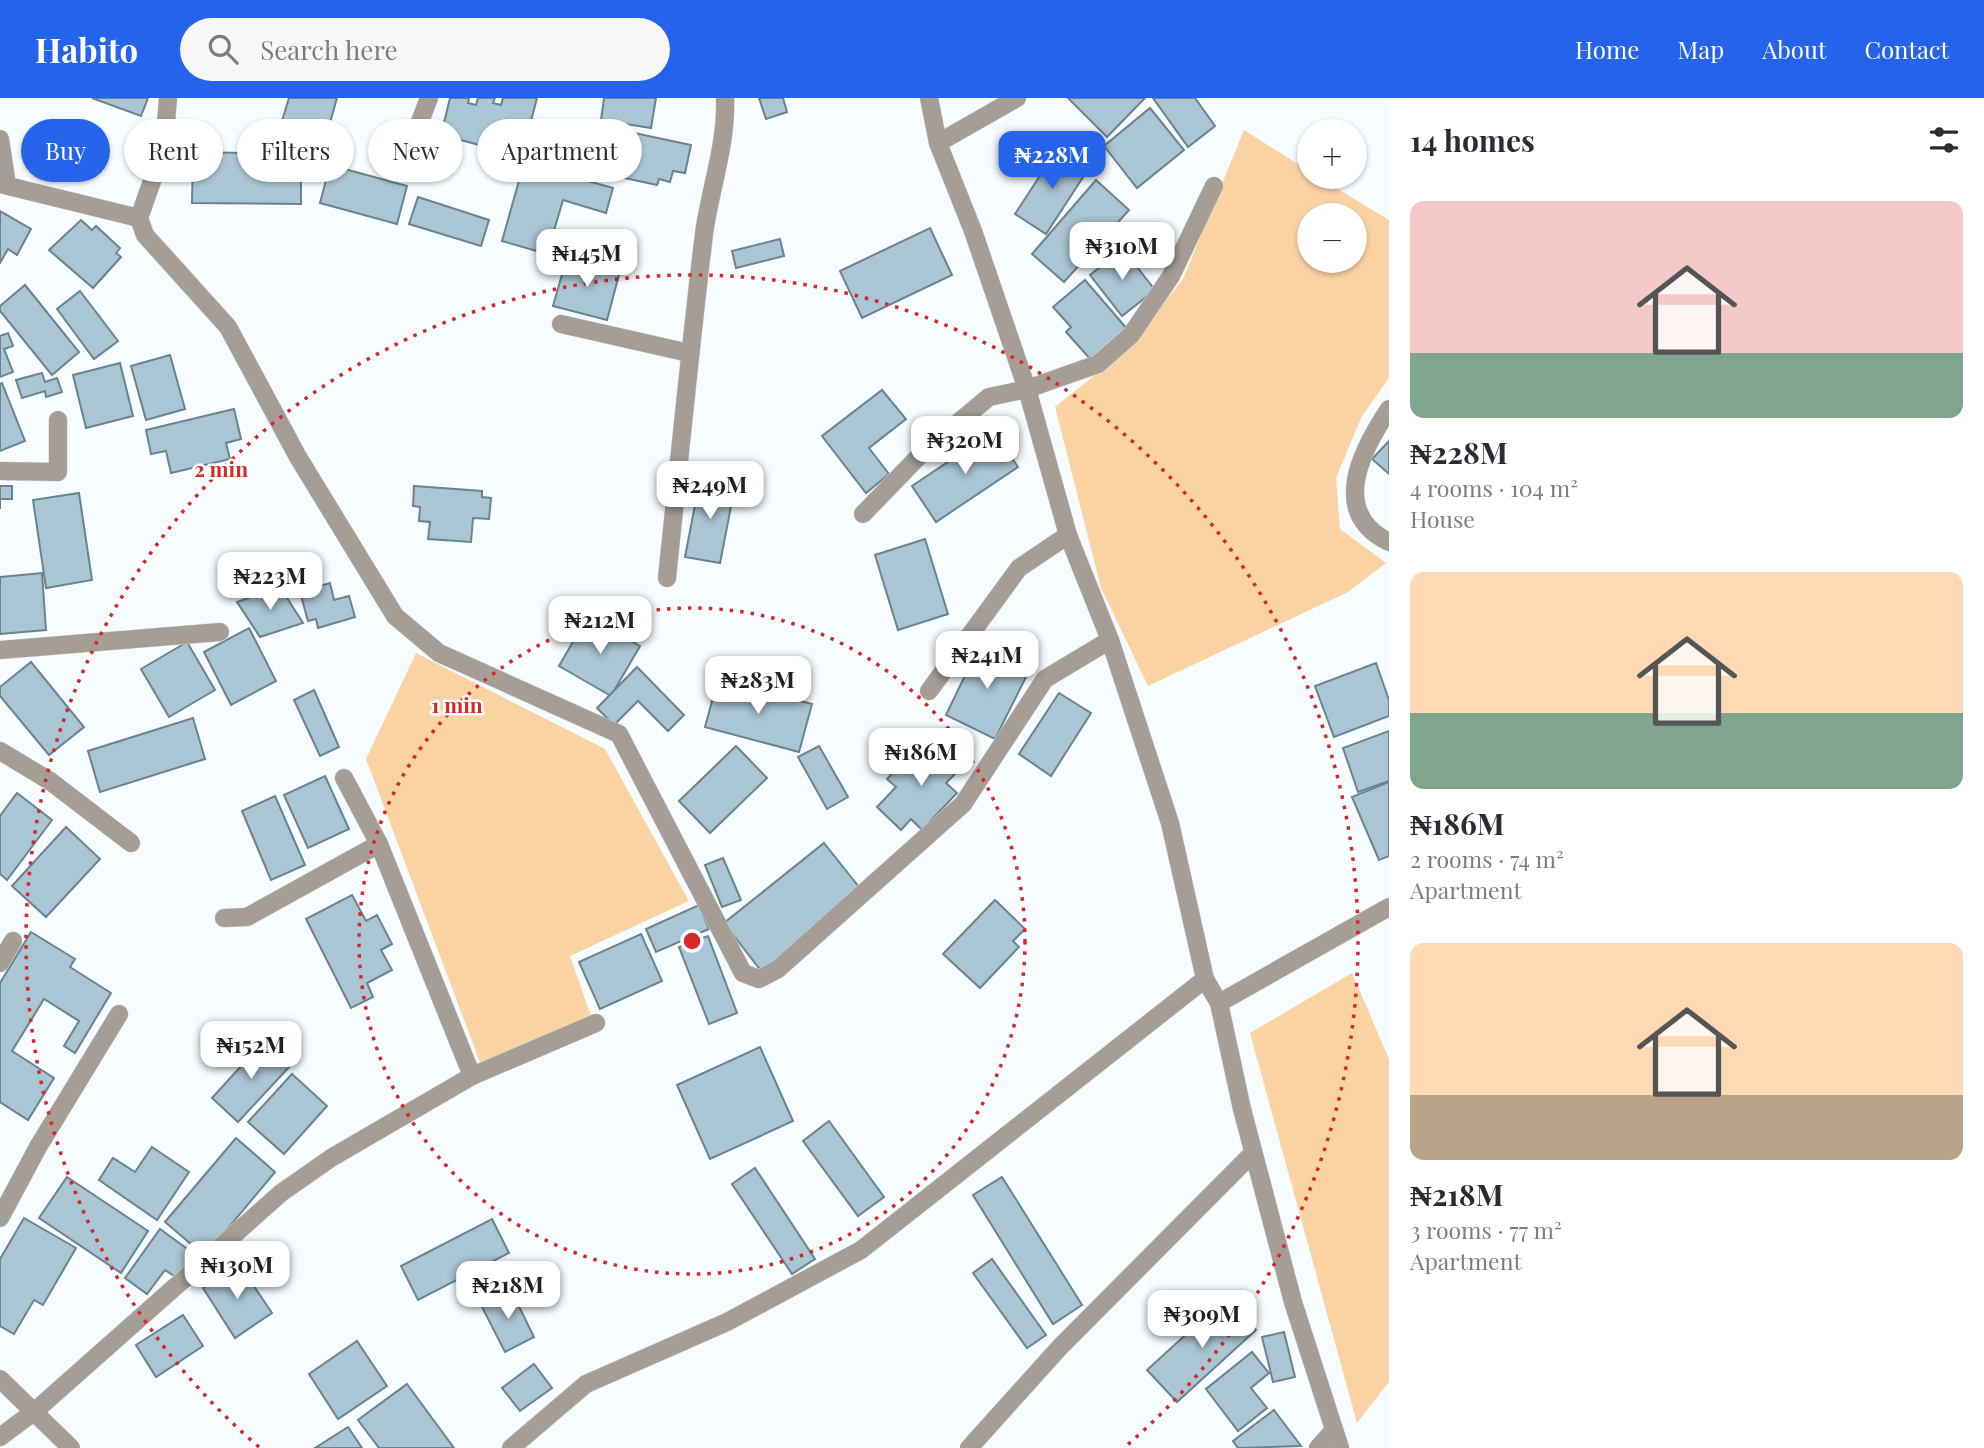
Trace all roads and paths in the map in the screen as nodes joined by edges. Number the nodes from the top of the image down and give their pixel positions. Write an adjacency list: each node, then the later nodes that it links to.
1 (168, 98): 11 (street)
2 (429, 98): 6 (street)
3 (725, 98): 13 (street)
4 (929, 98): 8 (street)
5 (1017, 98): 8 (street)
6 (421, 119)
7 (0, 139): 9 (street)
8 (938, 143): 14 (street)
9 (3, 185): 11 (street)
10 (1214, 186): 14 (street)
11 (139, 218): 23 (street)
12 (561, 324): 13 (street)
13 (690, 353): 21 (street)
14 (1027, 389): 18 (street); 19 (street)
15 (1389, 409): 20 (street)
16 (58, 420): 17 (street)
17 (0, 471)
18 (863, 514)
19 (1068, 535): 23 (street); 25 (street)
20 (1389, 542)
21 (667, 578)
22 (220, 632): 24 (street)
23 (1110, 640): 34 (street)
24 (0, 650)
25 (929, 691)
26 (0, 751): 28 (street)
27 (344, 778): 29 (street)
28 (131, 843)
29 (379, 844): 31 (street); 38 (street)
30 (1389, 907): 35 (street)
31 (224, 918)
32 (13, 941): 33 (street)
33 (0, 963)
34 (1205, 979): 35 (street); 46 (street)
35 (1219, 1003): 39 (street)
36 (119, 1014): 40 (street)
37 (596, 1024): 38 (street)
38 (472, 1076): 42 (street)
39 (1254, 1153): 43 (street); 47 (street)
40 (0, 1218)
41 (0, 1379): 42 (street)
42 (35, 1411): 44 (street); 45 (street)
43 (1334, 1430): 48 (street); 49 (street)
44 (0, 1437)
45 (71, 1448)
46 (511, 1448)
47 (969, 1448)
48 (1318, 1448)
49 (1340, 1448)

